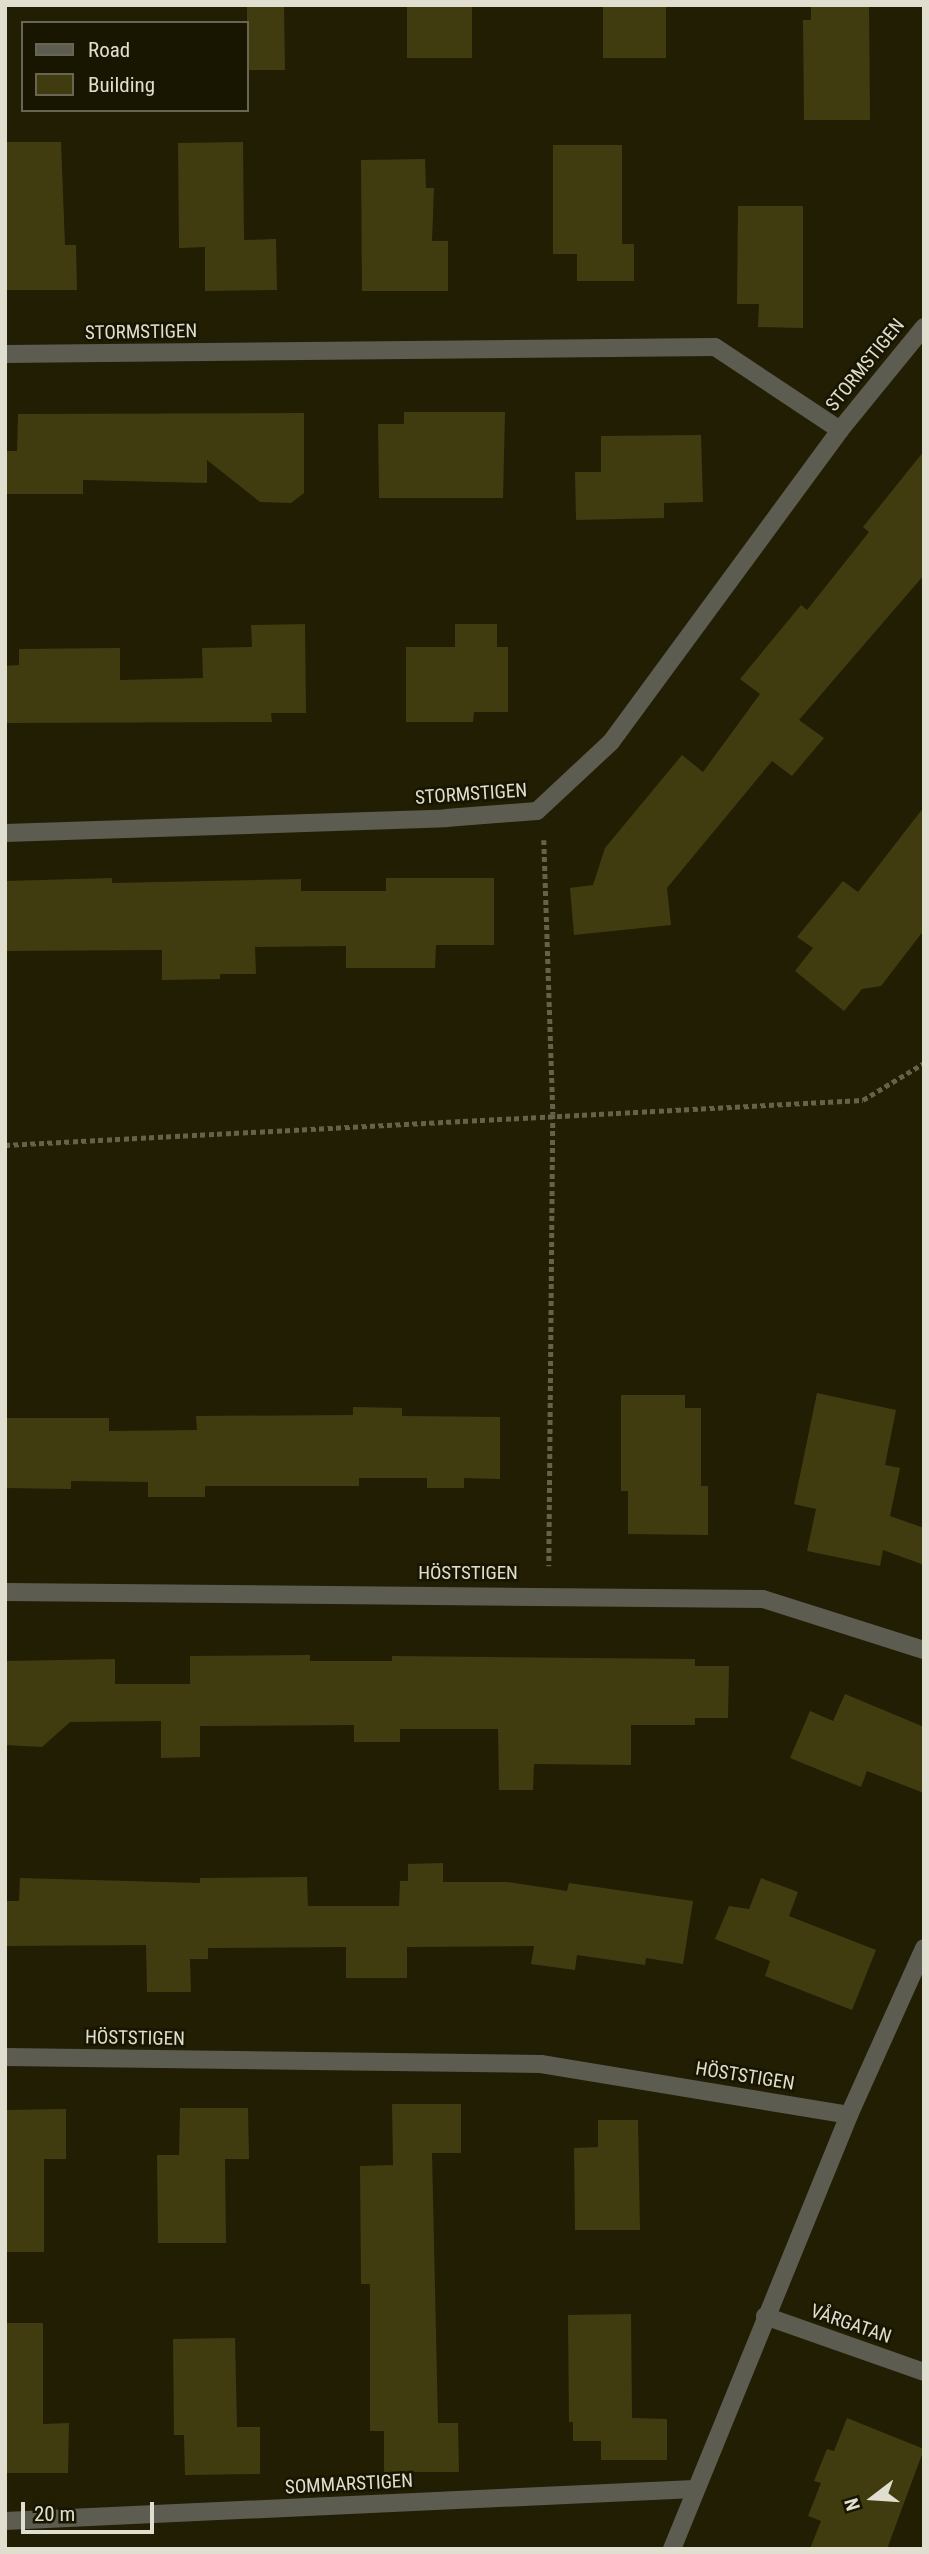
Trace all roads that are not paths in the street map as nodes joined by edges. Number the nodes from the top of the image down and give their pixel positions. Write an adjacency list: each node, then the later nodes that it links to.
1 (924, 327): 3 (street, STORMSTIGEN)
2 (5, 354): 3 (street, STORMSTIGEN)
3 (840, 430): 4 (street, STORMSTIGEN)
4 (5, 833)
5 (5, 1592): 6 (street, HÖSTSTIGEN)
6 (924, 1650)
7 (924, 1948): 9 (street)
8 (5, 2057): 9 (street, HÖSTSTIGEN)
9 (849, 2115): 10 (street)
10 (765, 2316): 11 (street, VÅRGATAN); 12 (street)
11 (924, 2372)
12 (694, 2489): 13 (street, SOMMARSTIGEN); 14 (street)
13 (5, 2521)
14 (671, 2549)

